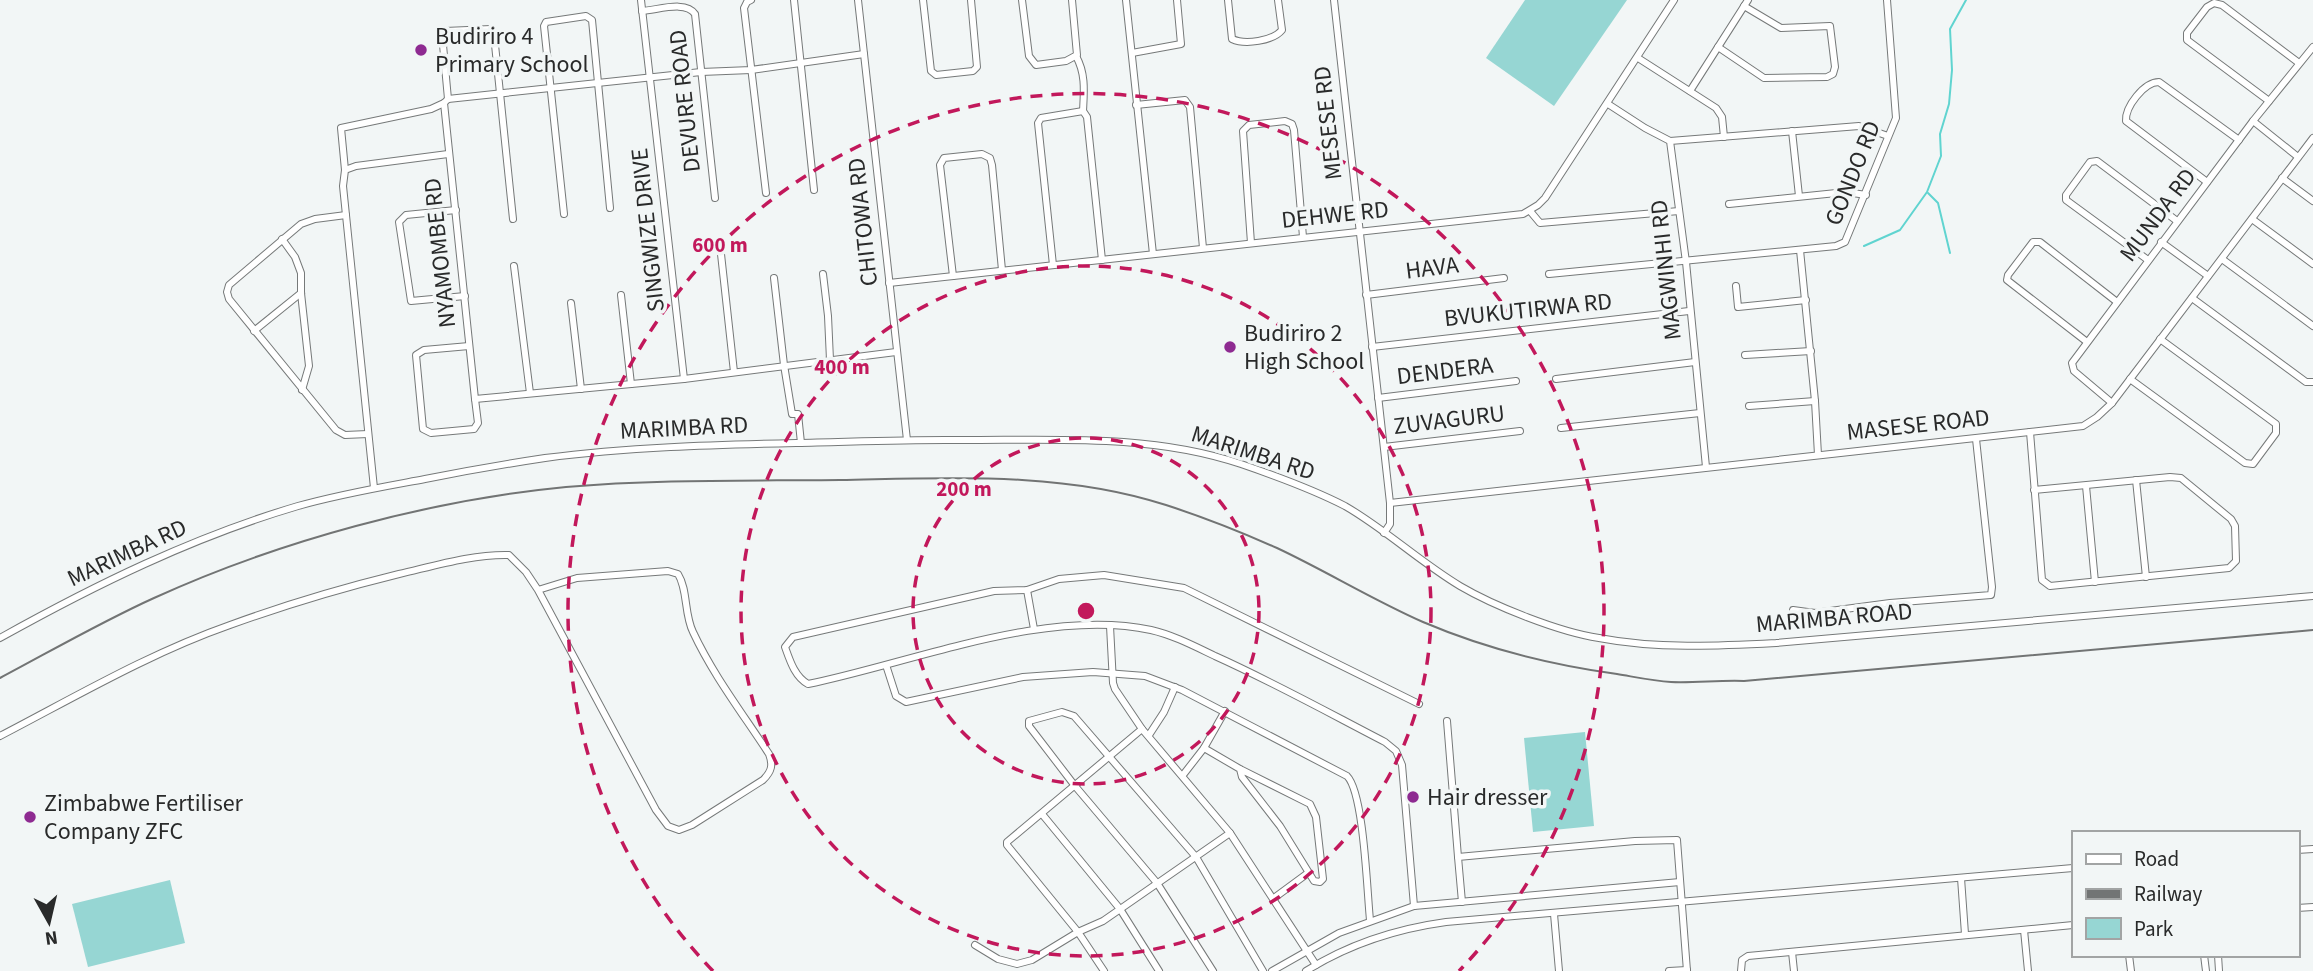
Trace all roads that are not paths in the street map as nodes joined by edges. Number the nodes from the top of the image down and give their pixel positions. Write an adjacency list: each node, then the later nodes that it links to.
1 (641, 0): 17 (street, SINGWIZE DRIVE)
2 (751, 0): 26 (street)
3 (794, 0): 24 (street)
4 (859, 0): 21 (street, CHITOWA RD)
5 (923, 0): 6 (street)
6 (971, 0)
7 (1022, 0): 22 (street)
8 (1072, 0): 22 (street)
9 (1126, 0): 20 (street)
10 (1177, 0): 20 (street)
11 (1227, 0): 12 (street)
12 (1278, 0)
13 (1334, 0): 66 (street, MESESE RD)
14 (1674, 0): 23 (street)
15 (1887, 0): 40 (street, GONDO RD)
16 (1746, 3): 18 (street); 18 (street)
17 (642, 11): 27 (street, DEVURE ROAD); 28 (street, SINGWIZE DRIVE)
18 (1718, 47): 31 (street)
19 (2313, 47): 25 (street, MUNDA RD)
20 (1132, 53): 36 (street)
21 (864, 54): 24 (street); 89 (street, CHITOWA RD)
22 (1076, 56): 37 (street)
23 (1638, 58): 31 (street); 35 (street)
24 (801, 62): 26 (street); 50 (street)
25 (2300, 64): 34 (street, MUNDA RD); 34 (street)
26 (751, 70): 27 (street); 51 (street)
27 (701, 72): 28 (street); 54 (street, DEVURE ROAD)
28 (650, 77): 29 (street); 113 (street, SINGWIZE DRIVE)
29 (599, 83): 30 (street); 30 (street); 57 (street)
30 (549, 89): 32 (street); 61 (street)
31 (1690, 90): 41 (street)
32 (499, 94): 33 (street); 33 (street, NYAMOMBE RD); 63 (street)
33 (446, 101): 45 (street, NYAMOMBE RD); 47 (street)
34 (2269, 101): 38 (street, MUNDA RD)
35 (1608, 104): 44 (street); 59 (street)
36 (1136, 105): 72 (street); 74 (street)
37 (1083, 111): 76 (street); 80 (street)
38 (2253, 121): 43 (street, MUNDA RD); 46 (street)
39 (1792, 131): 40 (street); 41 (street); 53 (street)
40 (1888, 136): 52 (street, GONDO RD)
41 (1724, 137): 44 (street)
42 (2313, 138): 46 (street, MASESE ROAD)
43 (2239, 140): 49 (street, MUNDA RD); 49 (street)
44 (1670, 141): 60 (street, MAGWINHI RD)
45 (449, 154): 47 (street); 58 (street, NYAMOMBE RD)
46 (2298, 157): 48 (street, MASESE ROAD)
47 (345, 170): 62 (street)
48 (2282, 178): 55 (street); 64 (street, MASESE ROAD)
49 (2207, 182): 65 (street, MUNDA RD)
50 (814, 190)
51 (766, 193)
52 (1866, 195): 53 (street); 73 (street, GONDO RD)
53 (1799, 196): 56 (street)
54 (715, 198)
55 (2313, 201)
56 (1729, 205)
57 (610, 208)
58 (456, 210): 94 (street, NYAMOMBE RD); 94 (street)
59 (1530, 211): 60 (street); 66 (street, DEHWE RD)
60 (1679, 211): 78 (street, MAGWINHI RD)
61 (564, 214)
62 (346, 215): 68 (street); 131 (street)
63 (513, 219)
64 (2252, 219): 75 (street, MASESE ROAD); 79 (street)
65 (2177, 221): 69 (street, MUNDA RD); 77 (street)
66 (1360, 232): 67 (street, DEHWE RD); 93 (street, MESESE RD)
67 (1303, 237): 70 (street, DEHWE RD); 70 (street)
68 (282, 239): 91 (street); 101 (street)
69 (2161, 242): 77 (street, MUNDA RD); 86 (street)
70 (1251, 243): 72 (street, DEHWE RD)
71 (720, 245): 112 (street)
72 (1203, 248): 74 (street, DEHWE RD)
73 (1800, 250): 78 (street, GONDO RD); 96 (street)
74 (1153, 254): 76 (street, DEHWE RD)
75 (2222, 259): 86 (street, MASESE ROAD); 100 (street)
76 (1102, 260): 80 (street, DEHWE RD)
77 (2148, 260): 97 (street, MUNDA RD)
78 (1686, 262): 84 (street, GONDO RD); 99 (street, MAGWINHI RD)
79 (2313, 264)
80 (1053, 265): 82 (street, DEHWE RD)
81 (513, 266): 121 (street)
82 (1002, 270): 85 (street, DEHWE RD); 85 (street)
83 (823, 274): 109 (street)
84 (1549, 274)
85 (953, 276): 89 (street, DEHWE RD)
86 (2208, 276): 95 (street, MASESE ROAD)
87 (775, 278): 111 (street)
88 (1504, 278): 93 (street, HAVA)
89 (889, 283): 107 (street, CHITOWA RD)
90 (1735, 286): 96 (street)
91 (301, 293): 101 (street); 120 (street)
92 (621, 295): 118 (street)
93 (1366, 295): 105 (street, MESESE RD)
94 (465, 296): 104 (street, NYAMOMBE RD)
95 (2192, 299): 102 (street, MASESE ROAD); 117 (street)
96 (1806, 300): 106 (street)
97 (2117, 302): 103 (street, MUNDA RD); 103 (street)
98 (571, 303): 119 (street)
99 (1689, 311): 105 (street, BVUKUTIRWA RD); 110 (street, MAGWINHI RD)
100 (2313, 327)
101 (254, 331): 120 (street)
102 (2160, 339): 115 (street, MASESE ROAD); 115 (street)
103 (2087, 341): 125 (street, MUNDA RD)
104 (469, 346): 123 (street, NYAMOMBE RD); 123 (street, NYAMOMBE RD)
105 (1372, 347): 122 (street, MESESE RD)
106 (1811, 351): 108 (street); 124 (street)
107 (896, 352): 109 (street); 133 (street, CHITOWA RD)
108 (1745, 355)
109 (830, 360): 111 (street)
110 (1695, 362): 114 (street); 127 (street, MAGWINHI RD)
111 (784, 365): 112 (street); 134 (street)
112 (734, 372): 113 (street)
113 (684, 379): 118 (street)
114 (1556, 379)
115 (2130, 379): 125 (street, MASESE ROAD)
116 (1516, 381): 122 (street, DENDERA)
117 (2313, 382)
118 (631, 384): 119 (street)
119 (580, 389): 121 (street)
120 (302, 390): 131 (street)
121 (530, 393): 123 (street)
122 (1378, 398): 135 (street, MESESE RD)
123 (475, 399)
124 (1815, 401): 126 (street); 136 (street)
125 (2112, 403): 130 (street, MASESE ROAD)
126 (1749, 407)
127 (1700, 413): 128 (street); 137 (street, MAGWINHI RD)
128 (1561, 428)
129 (1520, 431): 135 (street, ZUVAGURU)
130 (2030, 432): 132 (street, MASESE ROAD); 141 (street)
131 (368, 434): 140 (street)
132 (1976, 439): 136 (street, MASESE ROAD); 149 (street)
133 (907, 440): 134 (street, MARIMBA RD); 143 (street, MARIMBA RD)
134 (801, 443): 140 (street, MARIMBA RD)
135 (1384, 447): 142 (street, MESESE RD)
136 (1818, 456): 137 (street, MASESE ROAD)
137 (1706, 467): 142 (street, MASESE ROAD)
138 (2136, 480): 139 (street); 144 (street); 144 (street)
139 (2086, 486): 141 (street); 145 (street)
140 (374, 488): 152 (street, MARIMBA RD)
141 (2034, 490): 145 (street)
142 (1390, 503): 143 (street, MESESE RD)
143 (1384, 533): 148 (street, MARIMBA ROAD)
144 (2146, 577): 145 (street)
145 (2095, 582)
146 (538, 590): 146 (street); 161 (street)
147 (1027, 590): 151 (street); 153 (street); 156 (street)
148 (2313, 596)
149 (1793, 611)
150 (1110, 626): 151 (street); 154 (street); 179 (street)
151 (1034, 629): 153 (street)
152 (0, 638)
153 (886, 665): 154 (street)
154 (1112, 673): 155 (street); 159 (street)
155 (1175, 687): 157 (street); 160 (street)
156 (1419, 704)
157 (1225, 711): 162 (street); 182 (street)
158 (1447, 721): 170 (street)
159 (1142, 729): 160 (street); 163 (street)
160 (1149, 735): 165 (street)
161 (0, 736)
162 (1204, 748): 164 (street); 165 (street)
163 (1110, 757): 166 (street); 166 (street); 169 (street)
164 (1240, 769): 172 (street); 172 (street)
165 (1183, 775): 168 (street)
166 (1075, 786): 167 (street); 174 (street)
167 (1042, 814): 180 (street); 185 (street)
168 (1230, 833): 169 (street); 176 (street)
169 (1196, 857): 174 (street); 195 (street)
170 (1458, 857): 175 (street); 177 (street)
171 (2072, 868): 173 (street)
172 (1308, 873): 176 (street)
173 (1961, 878): 178 (street); 186 (street)
174 (1157, 883): 180 (street); 194 (street)
175 (1681, 883): 177 (street); 178 (street)
176 (1274, 898): 188 (street)
177 (1462, 902): 179 (street)
178 (1681, 902): 181 (street); 191 (street)
179 (1414, 906): 182 (street)
180 (1120, 909): 185 (street); 193 (street)
181 (1554, 914): 190 (street); 198 (street)
182 (1370, 920): 188 (street)
183 (2072, 925): 184 (street)
184 (2024, 930): 186 (street); 202 (street)
185 (1078, 932): 187 (street); 192 (street)
186 (1965, 934): 189 (street)
187 (975, 945)
188 (1306, 950): 190 (street); 196 (street)
189 (1792, 952): 200 (street); 201 (street)
190 (1316, 965): 197 (street)
191 (1687, 970): 199 (street)
192 (1104, 971)
193 (1159, 971)
194 (1213, 971)
195 (1263, 971)
196 (1272, 971)
197 (1306, 971)
198 (1559, 971)
199 (1670, 971)
200 (1741, 971)
201 (1794, 971)
202 (2028, 971)

